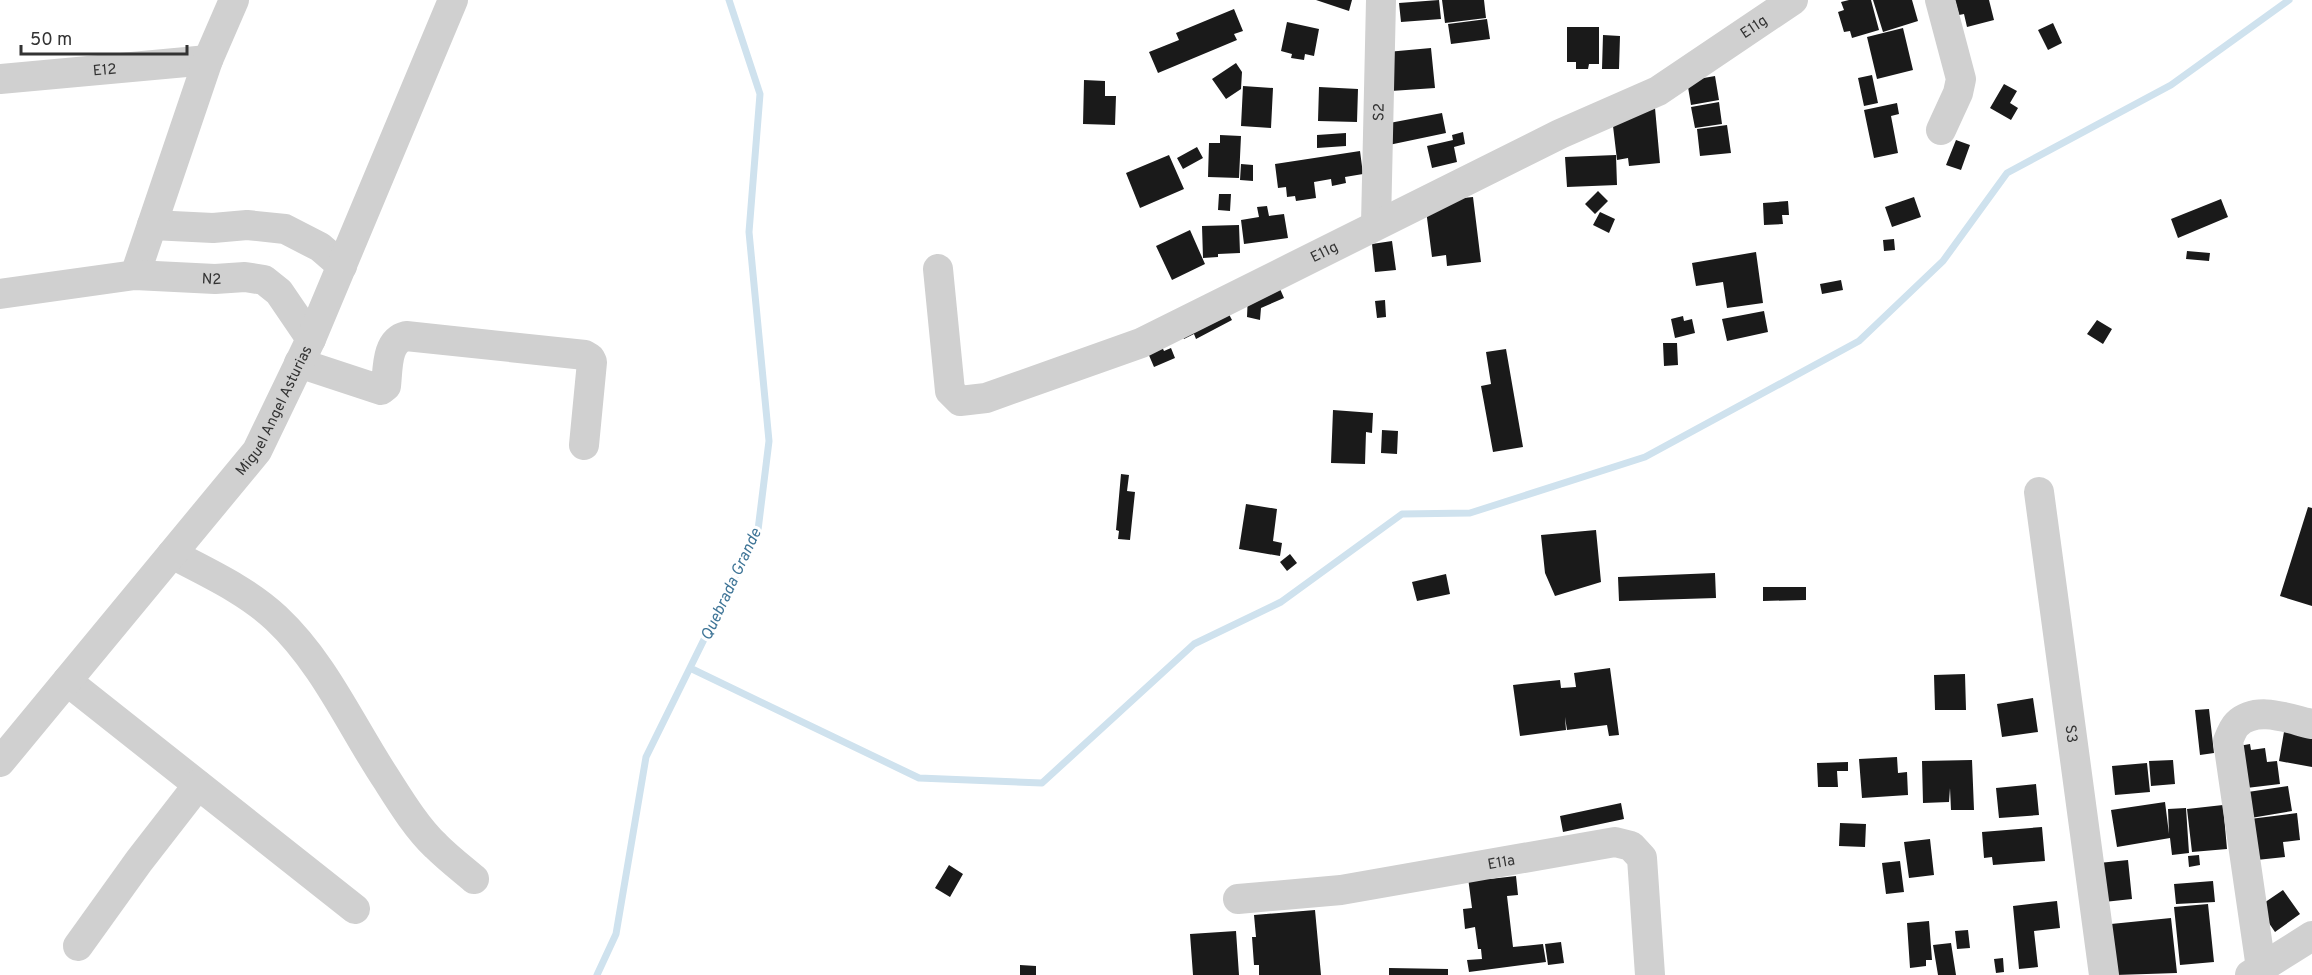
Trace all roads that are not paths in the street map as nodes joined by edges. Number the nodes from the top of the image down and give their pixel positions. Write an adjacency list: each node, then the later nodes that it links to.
1 (234, 0): 6 (street)
2 (453, 0): 11 (street, Miguel Angel Asturias)
3 (1381, 0): 9 (street, S2)
4 (1793, 0): 9 (street, E11g)
5 (1940, 0): 8 (street)
6 (208, 60): 7 (street, E12); 10 (street)
7 (0, 78)
8 (1941, 130)
9 (1376, 224): 12 (street, E11g)
10 (152, 225): 11 (street); 13 (street)
11 (342, 266): 15 (street, Miguel Angel Asturias)
12 (938, 269)
13 (135, 275): 14 (street, N2); 15 (street, N2)
14 (0, 294)
15 (305, 351): 16 (street); 18 (street, Miguel Angel Asturias)
16 (584, 445)
17 (2039, 492): 30 (street, S3)
18 (172, 554): 19 (street, Miguel Angel Asturias); 23 (street)
19 (67, 681): 21 (street, Miguel Angel Asturias); 22 (street)
20 (2312, 724): 28 (street)
21 (0, 762)
22 (198, 785): 25 (street); 27 (street)
23 (474, 879)
24 (1238, 899): 29 (street, E11a)
25 (355, 909)
26 (2312, 936): 28 (street)
27 (78, 946)
28 (2256, 971)
29 (1650, 975)
30 (2104, 975)

